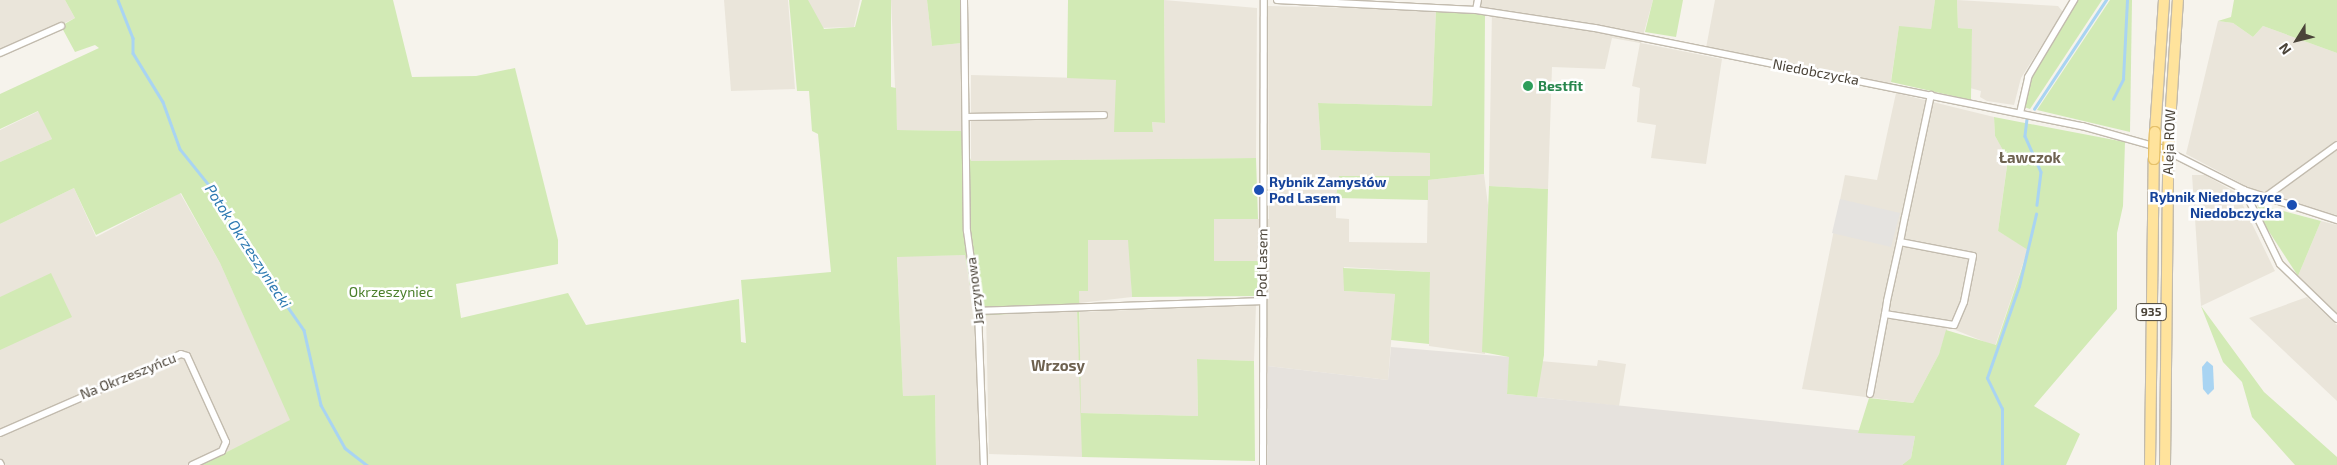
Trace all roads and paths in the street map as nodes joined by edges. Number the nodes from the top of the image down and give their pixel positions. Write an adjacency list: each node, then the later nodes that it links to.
1 (964, 0): 15 (street, Jarzynowa)
2 (1264, 0): 21 (street, Pod Lasem)
3 (1276, 0): 4 (street, Niedobczycka)
4 (1288, 0): 9 (street, Niedobczycka)
5 (1478, 0): 9 (street)
6 (2074, 0): 13 (street)
7 (2164, 0): 30 (main road, Aleja ROW / 935, bridge)
8 (2178, 0): 31 (main road, Aleja ROW / 935, bridge)
9 (1476, 10): 12 (street, Niedobczycka)
10 (61, 26): 11 (street)
11 (0, 53)
12 (1931, 95): 13 (street, Niedobczycka); 20 (street)
13 (2020, 113): 17 (street, Niedobczycka)
14 (1104, 115): 15 (street)
15 (967, 117): 22 (street, Jarzynowa)
16 (2337, 145): 18 (street)
17 (2244, 190): 18 (street, Niedobczycka); 24 (street)
18 (2264, 198): 19 (street, Niedobczycka)
19 (2337, 220)
20 (1900, 242): 23 (street); 23 (street)
21 (1262, 301): 22 (street); 29 (street, Pod Lasem)
22 (978, 311): 28 (street, Jarzynowa)
23 (1885, 314): 25 (street)
24 (2337, 319)
25 (1870, 394)
26 (0, 433): 27 (street, Na Okrzeszyńcu)
27 (192, 465)
28 (984, 465)
29 (1263, 465)
30 (2150, 465)
31 (2165, 465)

